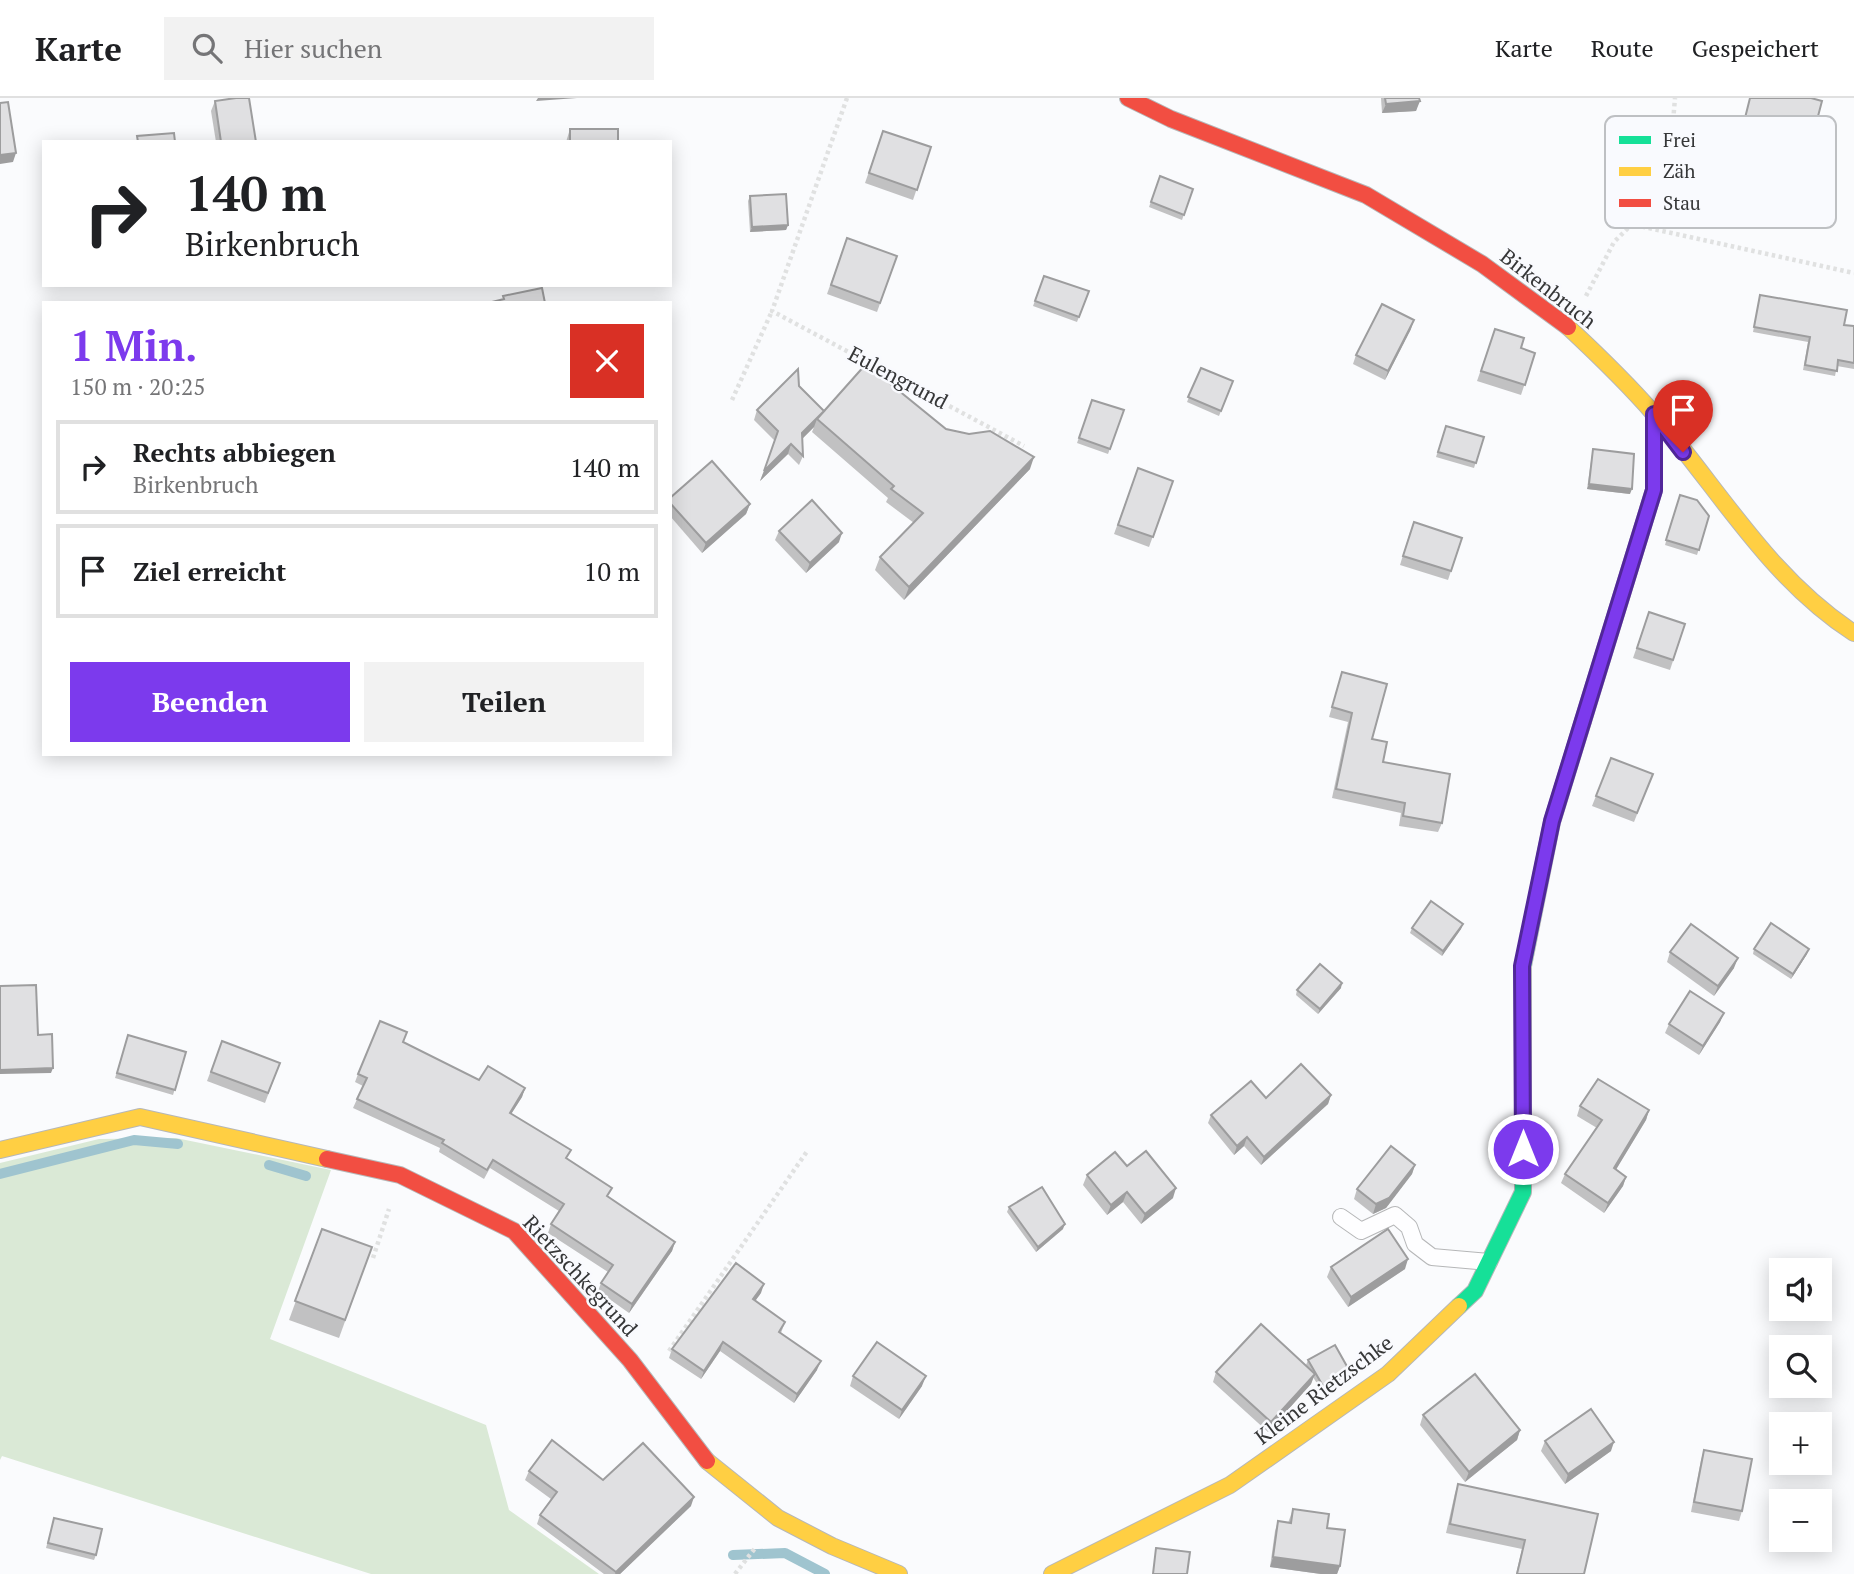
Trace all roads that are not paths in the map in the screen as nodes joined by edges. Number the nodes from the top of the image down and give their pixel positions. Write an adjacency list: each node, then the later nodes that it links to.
1 (1128, 98): 2 (street, Birkenbruch)
2 (1654, 414): 3 (street, Birkenbruch); 6 (street, Kleine Rietzschke)
3 (1854, 634)
4 (0, 1150): 7 (street, Rietzschkegrund)
5 (1341, 1217): 6 (lane)
6 (1489, 1262): 8 (street, Kleine Rietzschke)
7 (899, 1574)
8 (1052, 1574)

